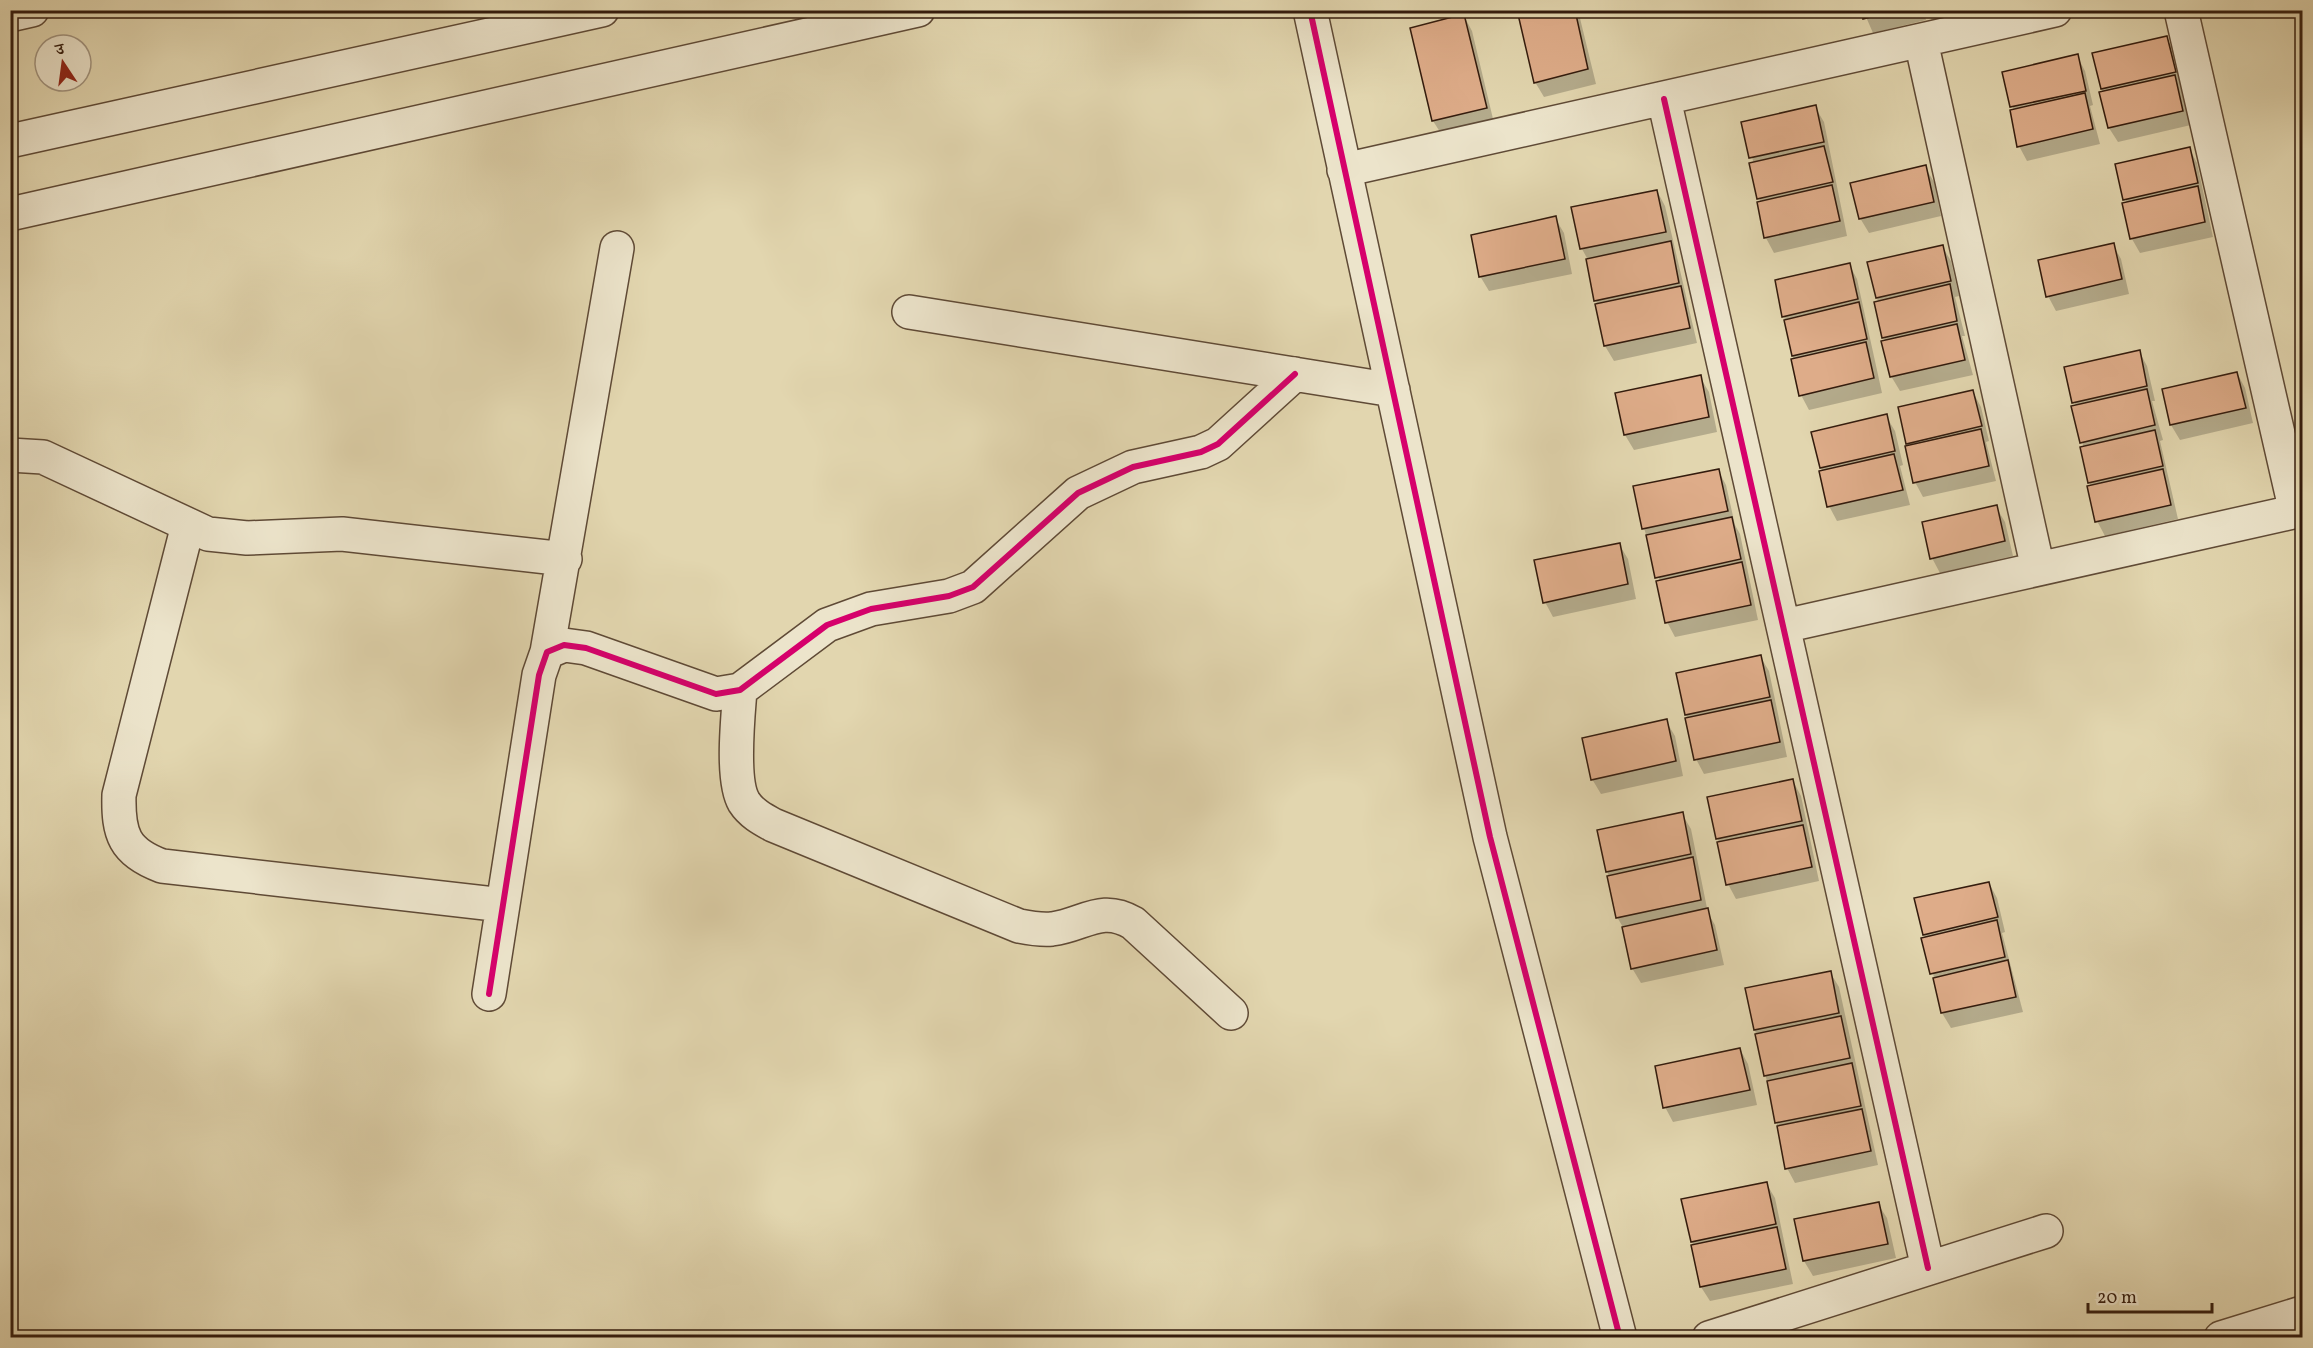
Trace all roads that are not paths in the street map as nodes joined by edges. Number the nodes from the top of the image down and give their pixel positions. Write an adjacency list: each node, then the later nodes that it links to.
1 (32, 10): 7 (street)
2 (602, 10): 10 (street)
3 (918, 10): 12 (street)
4 (1310, 10): 11 (street)
5 (2055, 10): 8 (street)
6 (2181, 10): 18 (street)
7 (10, 15)
8 (1921, 41): 9 (street); 21 (street)
9 (1664, 99): 11 (street); 22 (street)
10 (10, 141)
11 (1344, 170): 16 (street)
12 (10, 214)
13 (616, 248): 20 (street)
14 (909, 312): 15 (street)
15 (1295, 374): 16 (street); 24 (street)
16 (1393, 390): 31 (street)
17 (10, 455): 19 (street)
18 (2299, 511): 21 (street)
19 (188, 525): 20 (street); 25 (street)
20 (565, 559): 23 (street)
21 (2038, 569): 22 (street)
22 (1784, 626): 29 (street)
23 (547, 652): 24 (street); 25 (street)
24 (740, 690): 27 (street)
25 (503, 905): 26 (street)
26 (489, 993)
27 (1231, 1013)
28 (2046, 1231): 29 (street)
29 (1928, 1269): 32 (street)
30 (2302, 1313): 33 (street)
31 (1620, 1338)
32 (1709, 1338)
33 (2221, 1338)

